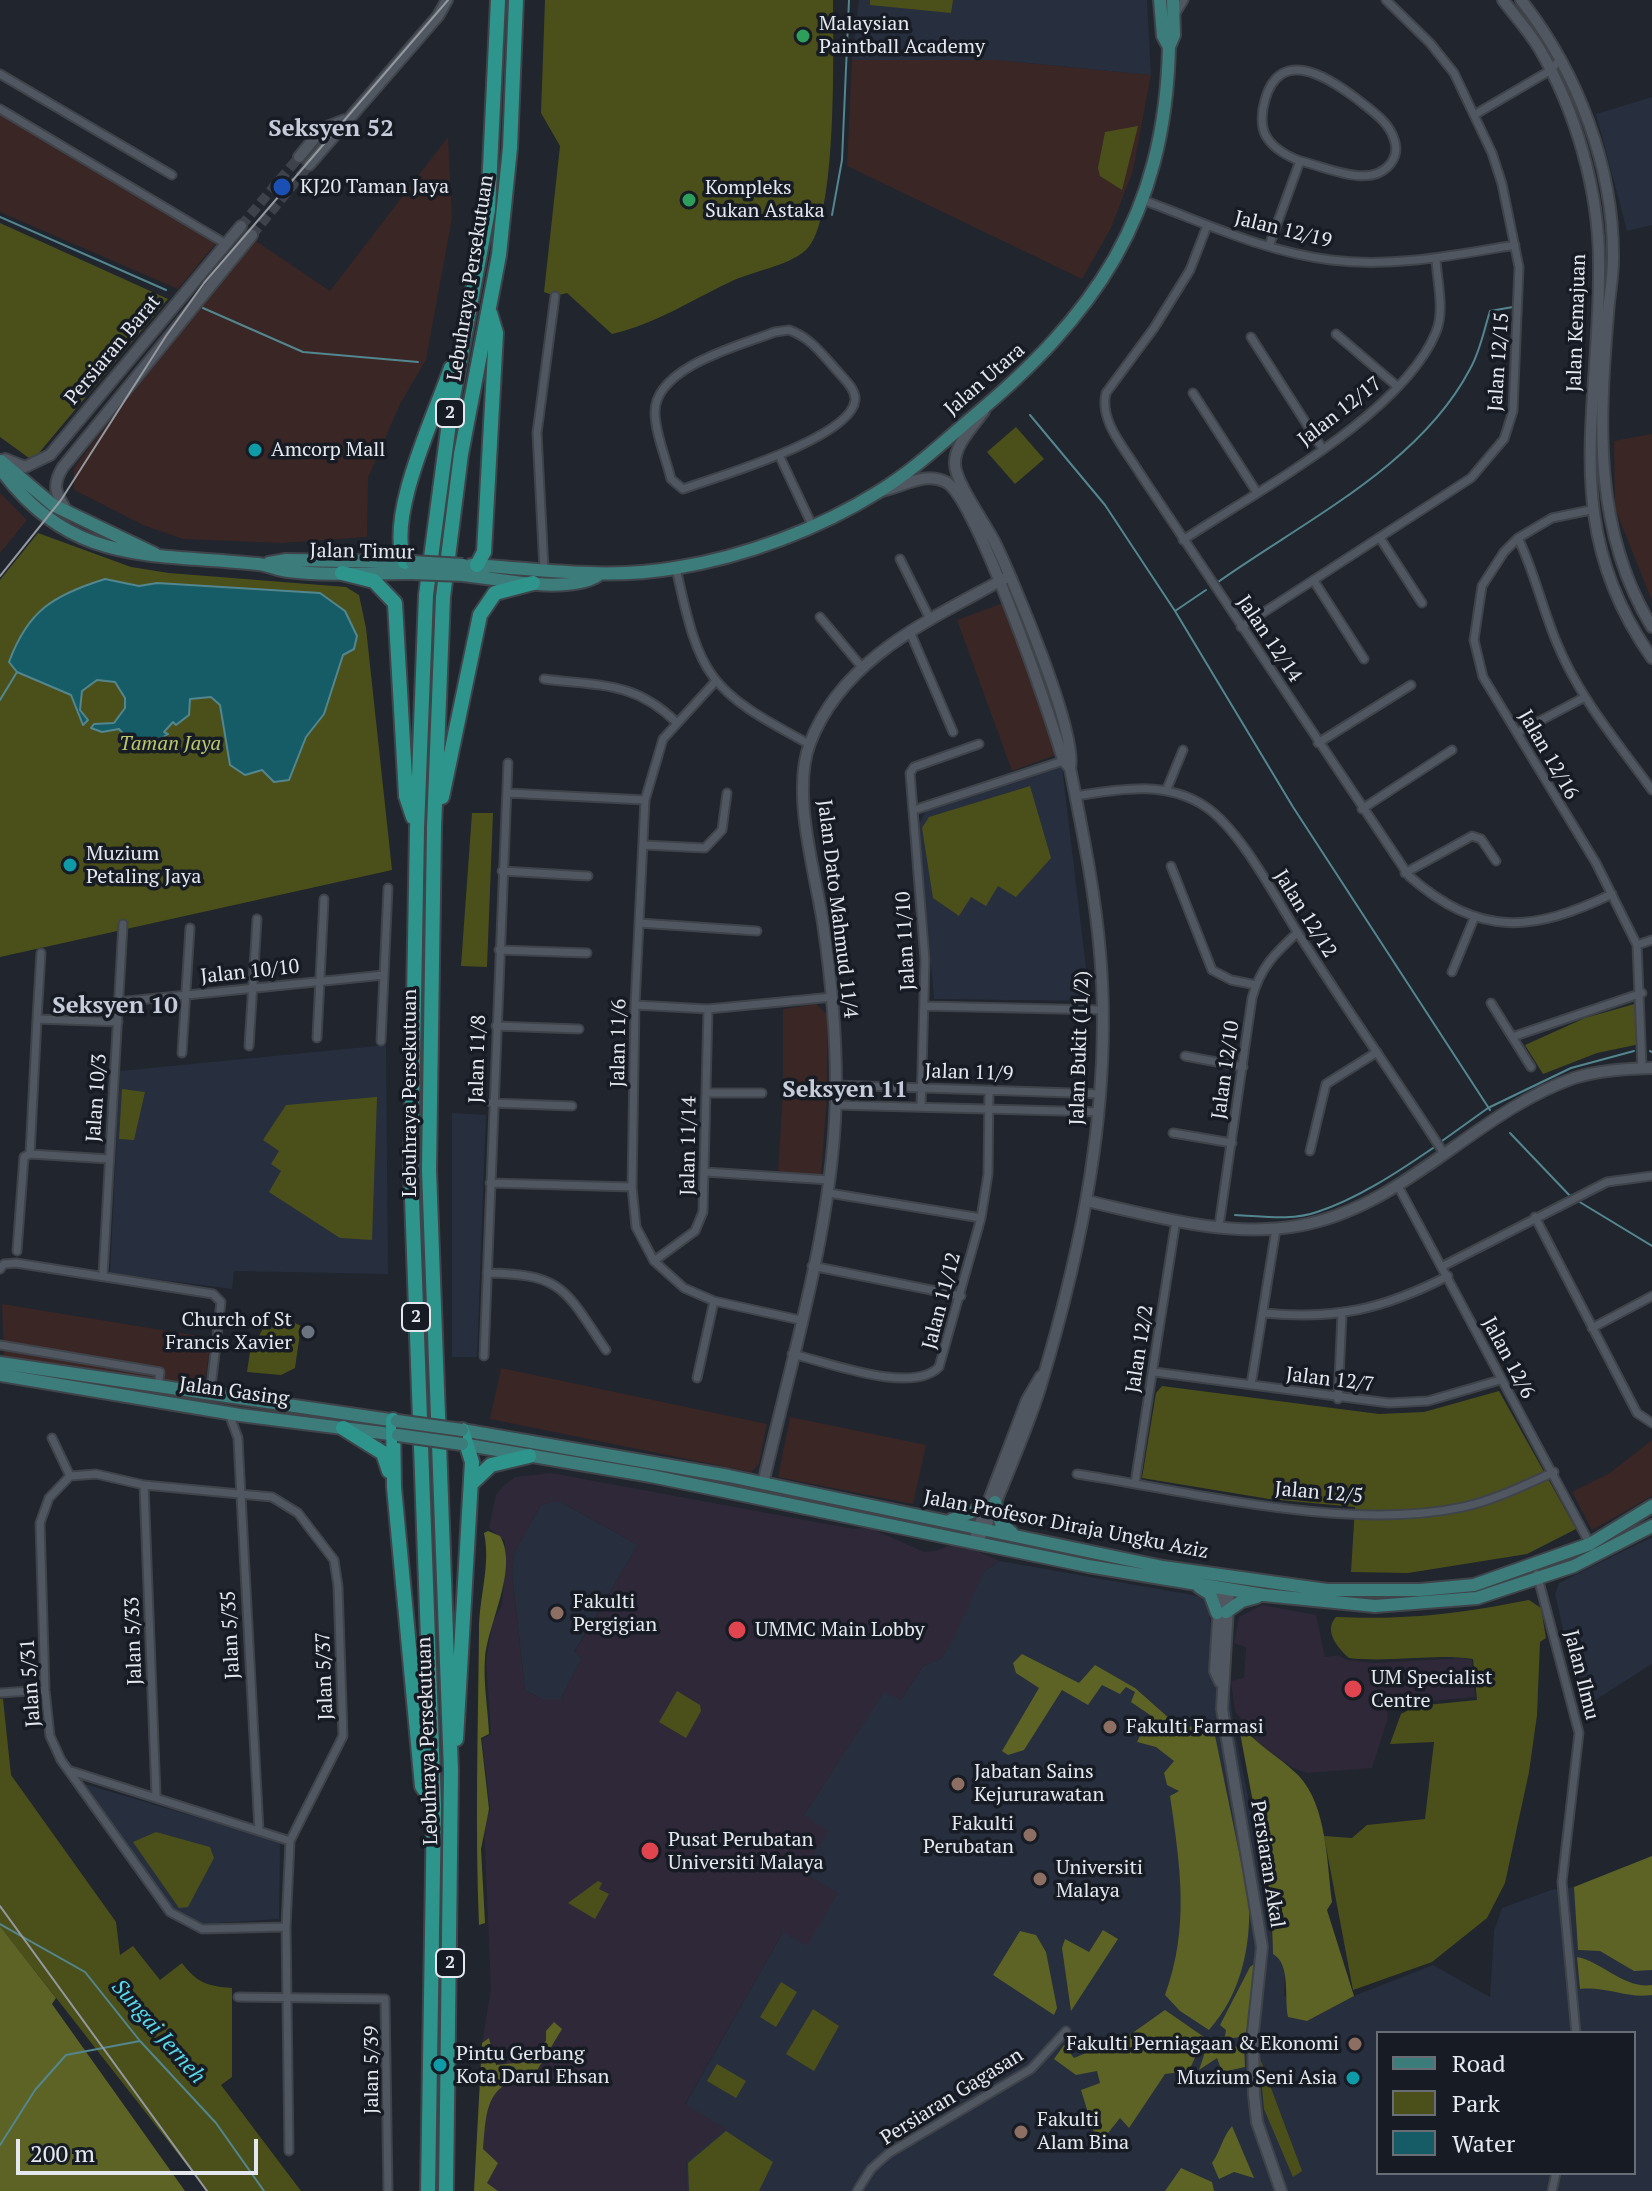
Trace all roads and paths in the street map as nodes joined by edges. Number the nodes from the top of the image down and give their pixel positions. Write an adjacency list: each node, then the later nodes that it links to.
1 (447, 0): 17 (street)
2 (498, 0): 31 (highway, Lebuhraya Persekutuan / 2)
3 (516, 0): 32 (highway, Lebuhraya Persekutuan / 2)
4 (1160, 0): 11 (main road, Jalan Utara)
5 (1173, 0): 10 (main road)
6 (1184, 0): 10 (street)
7 (1386, 0): 16 (street, Jalan 12/15)
8 (1503, 0): 13 (street, Jalan Kemajuan)
9 (1521, 0): 12 (street, Jalan Kemajuan)
10 (1175, 15): 11 (main road)
11 (1169, 47): 22 (main road, Jalan Utara)
12 (1561, 58): 13 (street); 66 (street, Jalan Kemajuan)
13 (1551, 70): 16 (street); 44 (street, Jalan Kemajuan)
14 (0, 74): 21 (street)
15 (0, 109): 26 (street)
16 (1474, 115): 27 (street, Jalan 12/15)
17 (347, 119): 18 (street); 20 (street)
18 (299, 157)
19 (1300, 161): 19 (street); 28 (street)
20 (309, 165)
21 (172, 175)
22 (1143, 200): 24 (street, Jalan 12/19); 37 (main road, Jalan Utara)
23 (241, 226): 26 (street, Persiaran Barat)
24 (1207, 226): 28 (street, Jalan 12/19); 49 (street, Jalan 12/14)
25 (252, 235): 45 (street, Persiaran Barat)
26 (226, 244): 40 (street, Persiaran Barat)
27 (1515, 245): 29 (street, Jalan 12/19); 47 (street, Jalan 12/15)
28 (1269, 246): 29 (street, Jalan 12/19)
29 (1436, 259): 35 (street, Jalan 12/17)
30 (555, 296): 56 (street)
31 (470, 310): 53 (highway); 94 (highway, Lebuhraya Persekutuan / 2)
32 (490, 311): 55 (highway); 93 (highway, Lebuhraya Persekutuan / 2)
33 (1336, 334): 35 (street)
34 (1251, 337): 38 (street)
35 (1398, 387): 38 (street, Jalan 12/17)
36 (1193, 393): 43 (street)
37 (987, 407): 42 (main road, Jalan Utara); 59 (street, Jalan Bukit (11/2))
38 (1322, 448): 43 (street, Jalan 12/17)
39 (779, 455): 39 (street); 46 (street)
40 (0, 458): 45 (main road, Jalan Timur)
41 (0, 468): 50 (main road, Jalan Timur)
42 (879, 491): 46 (main road, Jalan Utara); 59 (street, Jalan Bukit (11/2))
43 (1256, 491): 49 (street, Jalan 12/17)
44 (1591, 510): 48 (street, Jalan 12/16); 68 (street, Jalan Kemajuan)
45 (69, 514): 50 (main road, Jalan Timur)
46 (812, 525): 54 (main road, Jalan Utara)
47 (1380, 538): 60 (street, Jalan 12/15); 62 (street)
48 (1518, 538): 74 (street); 77 (street, Jalan 12/16)
49 (1183, 540): 65 (street, Jalan 12/14)
50 (161, 557): 52 (main road, Jalan Timur)
51 (900, 559): 64 (street)
52 (262, 564): 53 (main road, Jalan Timur); 57 (main road, Jalan Timur)
53 (409, 566): 55 (main road, Jalan Timur, bridge); 57 (main road, Jalan Timur)
54 (676, 568): 58 (main road, Jalan Utara); 72 (street)
55 (468, 569): 56 (main road, Jalan Utara); 61 (main road, Jalan Utara)
56 (544, 569): 58 (main road, Jalan Utara)
57 (342, 573): 94 (highway)
58 (597, 576): 61 (main road, Jalan Utara)
59 (1004, 578): 64 (street, Jalan Dato Mahmud 11/4); 83 (street, Jalan Bukit (11/2))
60 (1314, 581): 65 (street, Jalan 12/15); 69 (street)
61 (533, 583): 93 (highway)
62 (1422, 603)
63 (820, 617): 70 (street)
64 (930, 619): 67 (street, Jalan Dato Mahmud 11/4)
65 (1241, 627): 78 (street, Jalan 12/14)
66 (1652, 627)
67 (910, 632): 70 (street, Jalan Dato Mahmud 11/4); 76 (street)
68 (1652, 658)
69 (1364, 659)
70 (861, 666): 79 (street, Jalan Dato Mahmud 11/4)
71 (544, 679): 75 (street)
72 (714, 683): 75 (street, Jalan 11/6); 79 (street)
73 (1411, 685): 78 (street)
74 (1585, 697): 77 (street); 85 (street)
75 (676, 722): 90 (street, Jalan 11/6)
76 (953, 732)
77 (1517, 733): 102 (street, Jalan 12/16)
78 (1318, 743): 91 (street, Jalan 12/14)
79 (809, 744): 123 (street, Jalan Dato Mahmud 11/4)
80 (979, 744): 92 (street, Jalan 11/10)
81 (1183, 750): 86 (street)
82 (1452, 750): 91 (street)
83 (1068, 762): 89 (street, Jalan Bukit (11/2)); 92 (street)
84 (508, 763): 87 (street, Jalan 11/8)
85 (1652, 790)
86 (1166, 791): 89 (street, Jalan 12/12); 110 (street, Jalan 12/12)
87 (507, 793): 90 (street); 98 (street, Jalan 11/8)
88 (727, 793): 95 (street)
89 (1076, 796): 129 (street, Jalan Bukit (11/2))
90 (645, 800): 95 (street, Jalan 11/6)
91 (1362, 809): 99 (street, Jalan 12/14)
92 (914, 810): 127 (street, Jalan 11/10)
93 (434, 828): 240 (highway, Lebuhraya Persekutuan / 2)
94 (417, 829): 242 (highway, Lebuhraya Persekutuan / 2)
95 (644, 845): 106 (street, Jalan 11/6)
96 (1496, 861): 99 (street)
97 (1171, 866): 119 (street)
98 (502, 871): 100 (street); 113 (street, Jalan 11/8)
99 (1405, 873): 104 (street, Jalan 12/14)
100 (588, 876)
101 (388, 888): 117 (street)
102 (1612, 894): 104 (street, Jalan 12/14); 112 (street, Jalan 12/16)
103 (324, 899): 118 (street)
104 (1475, 916): 116 (street)
105 (257, 919): 120 (street)
106 (639, 923): 109 (street); 126 (street, Jalan 11/6)
107 (123, 924): 124 (street, Jalan 10/3)
108 (190, 928): 122 (street)
109 (757, 931)
110 (1297, 933): 119 (street, Jalan 12/10); 138 (street, Jalan 12/12)
111 (1652, 940): 112 (street)
112 (1637, 945): 121 (street, Jalan 12/16)
113 (499, 950): 115 (street); 132 (street, Jalan 11/8)
114 (41, 953): 130 (street)
115 (587, 953)
116 (1452, 972)
117 (384, 975): 118 (street, Jalan 10/10); 136 (street)
118 (319, 981): 120 (street, Jalan 10/10); 135 (street)
119 (1256, 985): 141 (street, Jalan 12/10)
120 (253, 988): 122 (street, Jalan 10/10); 137 (street)
121 (1642, 993): 134 (street); 143 (street, Jalan 12/16)
122 (185, 995): 124 (street, Jalan 10/10); 139 (street)
123 (833, 997): 128 (street); 144 (street, Jalan Dato Mahmud 11/4)
124 (118, 1002): 131 (street, Jalan 10/3)
125 (1491, 1003): 134 (street)
126 (635, 1005): 128 (street); 167 (street, Jalan 11/6)
127 (925, 1006): 129 (street); 145 (street, Jalan 11/10)
128 (708, 1009): 147 (street, Jalan 11/14)
129 (1102, 1010): 149 (street, Jalan Bukit (11/2))
130 (37, 1019): 131 (street); 159 (street)
131 (118, 1022): 161 (street, Jalan 10/3)
132 (496, 1026): 133 (street); 150 (street, Jalan 11/8)
133 (579, 1029)
134 (1512, 1037): 142 (street)
135 (317, 1038)
136 (381, 1041)
137 (249, 1046)
138 (1377, 1052): 158 (street); 160 (street, Jalan 12/12)
139 (182, 1053)
140 (1185, 1056): 141 (street)
141 (1243, 1067): 157 (street, Jalan 12/10)
142 (1531, 1067)
143 (1647, 1068): 160 (street)
144 (836, 1085): 145 (street, Jalan 11/9); 151 (street, Jalan Dato Mahmud 11/4)
145 (922, 1088): 146 (street, Jalan 11/9); 153 (street, Jalan 11/10)
146 (989, 1090): 149 (street, Jalan 11/9); 154 (street, Jalan 11/12)
147 (706, 1093): 148 (street); 162 (street, Jalan 11/14)
148 (762, 1093)
149 (1101, 1094): 155 (street, Jalan Bukit (11/2))
150 (492, 1103): 152 (street); 165 (street, Jalan 11/8)
151 (835, 1105): 153 (street, Jalan 11/9); 164 (street, Jalan Dato Mahmud 11/4)
152 (572, 1106)
153 (921, 1107): 154 (street, Jalan 11/9)
154 (989, 1109): 155 (street, Jalan 11/9); 171 (street, Jalan 11/12)
155 (1099, 1112): 169 (street, Jalan Bukit (11/2))
156 (1173, 1133): 157 (street)
157 (1232, 1143): 173 (street, Jalan 12/10)
158 (1310, 1151)
159 (30, 1154): 161 (street); 175 (street)
160 (1445, 1155): 166 (street)
161 (109, 1159): 181 (street, Jalan 10/3)
162 (705, 1172): 164 (street); 176 (street, Jalan 11/14)
163 (1652, 1176): 170 (street)
164 (830, 1180): 168 (street, Jalan Dato Mahmud 11/4)
165 (490, 1183): 167 (street); 180 (street, Jalan 11/8)
166 (1398, 1186): 174 (street); 178 (street, Jalan 12/6)
167 (632, 1187): 176 (street, Jalan 11/6)
168 (829, 1193): 171 (street); 177 (street, Jalan Dato Mahmud 11/4)
169 (1087, 1201): 172 (street); 221 (street, Jalan Bukit (11/2))
170 (1535, 1217): 178 (street); 189 (street)
171 (981, 1218): 183 (street, Jalan 11/12)
172 (1176, 1220): 173 (street); 195 (street, Jalan 12/2)
173 (1219, 1226): 174 (street)
174 (1276, 1229): 186 (street)
175 (17, 1251)
176 (654, 1261): 185 (street, Jalan 11/6)
177 (812, 1266): 183 (street); 188 (street, Jalan Dato Mahmud 11/4)
178 (1443, 1266): 182 (street, Jalan 12/6)
179 (0, 1269): 181 (street)
180 (487, 1273): 191 (street); 193 (street, Jalan 11/8)
181 (103, 1275): 201 (street)
182 (1448, 1276): 187 (street); 198 (street, Jalan 12/6)
183 (961, 1296): 192 (street, Jalan 11/12)
184 (1652, 1296): 189 (street)
185 (714, 1301): 188 (street, Jalan 11/6); 197 (street)
186 (1264, 1313): 187 (street); 199 (street)
187 (1342, 1314): 202 (street)
188 (800, 1320): 192 (street, Jalan Dato Mahmud 11/4)
189 (1592, 1328): 205 (street)
190 (0, 1345): 200 (street, Jalan Gasing)
191 (606, 1350)
192 (792, 1354): 217 (street, Jalan Dato Mahmud 11/4)
193 (484, 1356)
194 (0, 1363): 200 (main road, Jalan Gasing)
195 (1154, 1372): 199 (street, Jalan 12/7); 215 (street, Jalan 12/2)
196 (0, 1375): 204 (main road, Jalan Gasing)
197 (697, 1378)
198 (1500, 1380): 202 (street, Jalan 12/7); 212 (street, Jalan 12/6)
199 (1251, 1385): 202 (street, Jalan 12/7)
200 (158, 1387): 201 (main road, Jalan Gasing)
201 (210, 1395): 203 (main road, Jalan Gasing)
202 (1338, 1399)
203 (242, 1400): 204 (main road); 206 (main road, Jalan Gasing)
204 (234, 1414): 207 (main road, Jalan Gasing); 209 (street, Jalan 5/35); 209 (street, Jalan 5/35)
205 (1652, 1423)
206 (395, 1427): 207 (main road, Jalan Gasing); 210 (main road, Jalan Gasing, bridge); 219 (highway)
207 (343, 1428): 219 (highway)
208 (52, 1438): 214 (street)
209 (238, 1438): 220 (street, Jalan 5/35)
210 (464, 1440): 211 (main road, Jalan Profesor Diraja Ungku Aziz); 216 (highway); 217 (main road, Jalan Profesor Diraja Ungku Aziz)
211 (529, 1456): 216 (highway); 227 (main road, Jalan Profesor Diraja Ungku Aziz)
212 (1554, 1472): 215 (street, Jalan 12/5); 228 (street, Jalan 12/6)
213 (1077, 1474): 215 (street, Jalan 12/5)
214 (70, 1476): 218 (street); 237 (street, Jalan 5/31)
215 (1135, 1483)
216 (471, 1484): 240 (highway)
217 (763, 1484): 223 (main road, Jalan Profesor Diraja Ungku Aziz)
218 (144, 1485): 220 (street); 241 (street, Jalan 5/33)
219 (394, 1487): 242 (highway)
220 (241, 1491): 243 (street, Jalan 5/35); 244 (street, Jalan 5/37)
221 (990, 1504): 223 (main road); 225 (street, Jalan Bukit (11/2)); 226 (main road)
222 (1652, 1506): 228 (main road, Jalan Profesor Diraja Ungku Aziz)
223 (944, 1522): 225 (main road, Jalan Profesor Diraja Ungku Aziz)
224 (1652, 1526): 231 (main road, Jalan Profesor Diraja Ungku Aziz)
225 (981, 1528): 226 (main road, Jalan Profesor Diraja Ungku Aziz); 227 (street, Jalan Bukit (11/2))
226 (1019, 1537): 230 (main road, Jalan Profesor Diraja Ungku Aziz)
227 (976, 1542): 232 (main road, Jalan Profesor Diraja Ungku Aziz)
228 (1590, 1544): 229 (main road, Jalan Profesor Diraja Ungku Aziz)
229 (1534, 1566): 231 (street, Jalan Ilmu); 233 (main road, Jalan Profesor Diraja Ungku Aziz)
230 (1186, 1570): 233 (main road, Jalan Profesor Diraja Ungku Aziz); 234 (main road)
231 (1539, 1580): 235 (main road, Jalan Profesor Diraja Ungku Aziz); 249 (street, Jalan Ilmu)
232 (1192, 1584): 234 (main road, Jalan Profesor Diraja Ungku Aziz); 236 (main road)
233 (1290, 1586): 234 (main road)
234 (1224, 1588): 235 (main road, Jalan Profesor Diraja Ungku Aziz); 236 (street, Persiaran Akal)
235 (1264, 1595): 236 (main road)
236 (1222, 1612): 257 (street, Persiaran Akal)
237 (45, 1690): 238 (street); 239 (street, Jalan 5/31)
238 (0, 1693)
239 (70, 1771): 241 (street); 245 (street, Jalan 5/31)
240 (451, 1771): 255 (highway, Lebuhraya Persekutuan / 2)
241 (156, 1795): 243 (street)
242 (434, 1805): 251 (highway, Lebuhraya Persekutuan / 2)
243 (259, 1830): 244 (street)
244 (290, 1841): 245 (street, Jalan 5/37)
245 (286, 1927): 247 (street, Jalan 5/37)
246 (238, 1997): 247 (street)
247 (287, 1997): 250 (street, Jalan 5/37); 252 (street, Jalan 5/39)
248 (1066, 2031): 256 (street, Persiaran Gagasan)
249 (1576, 2031)
250 (289, 2151)
251 (429, 2163): 253 (highway); 254 (highway, Lebuhraya Persekutuan / 2)
252 (388, 2191)
253 (422, 2191)
254 (428, 2191)
255 (446, 2191)
256 (857, 2191)
257 (1281, 2191)

